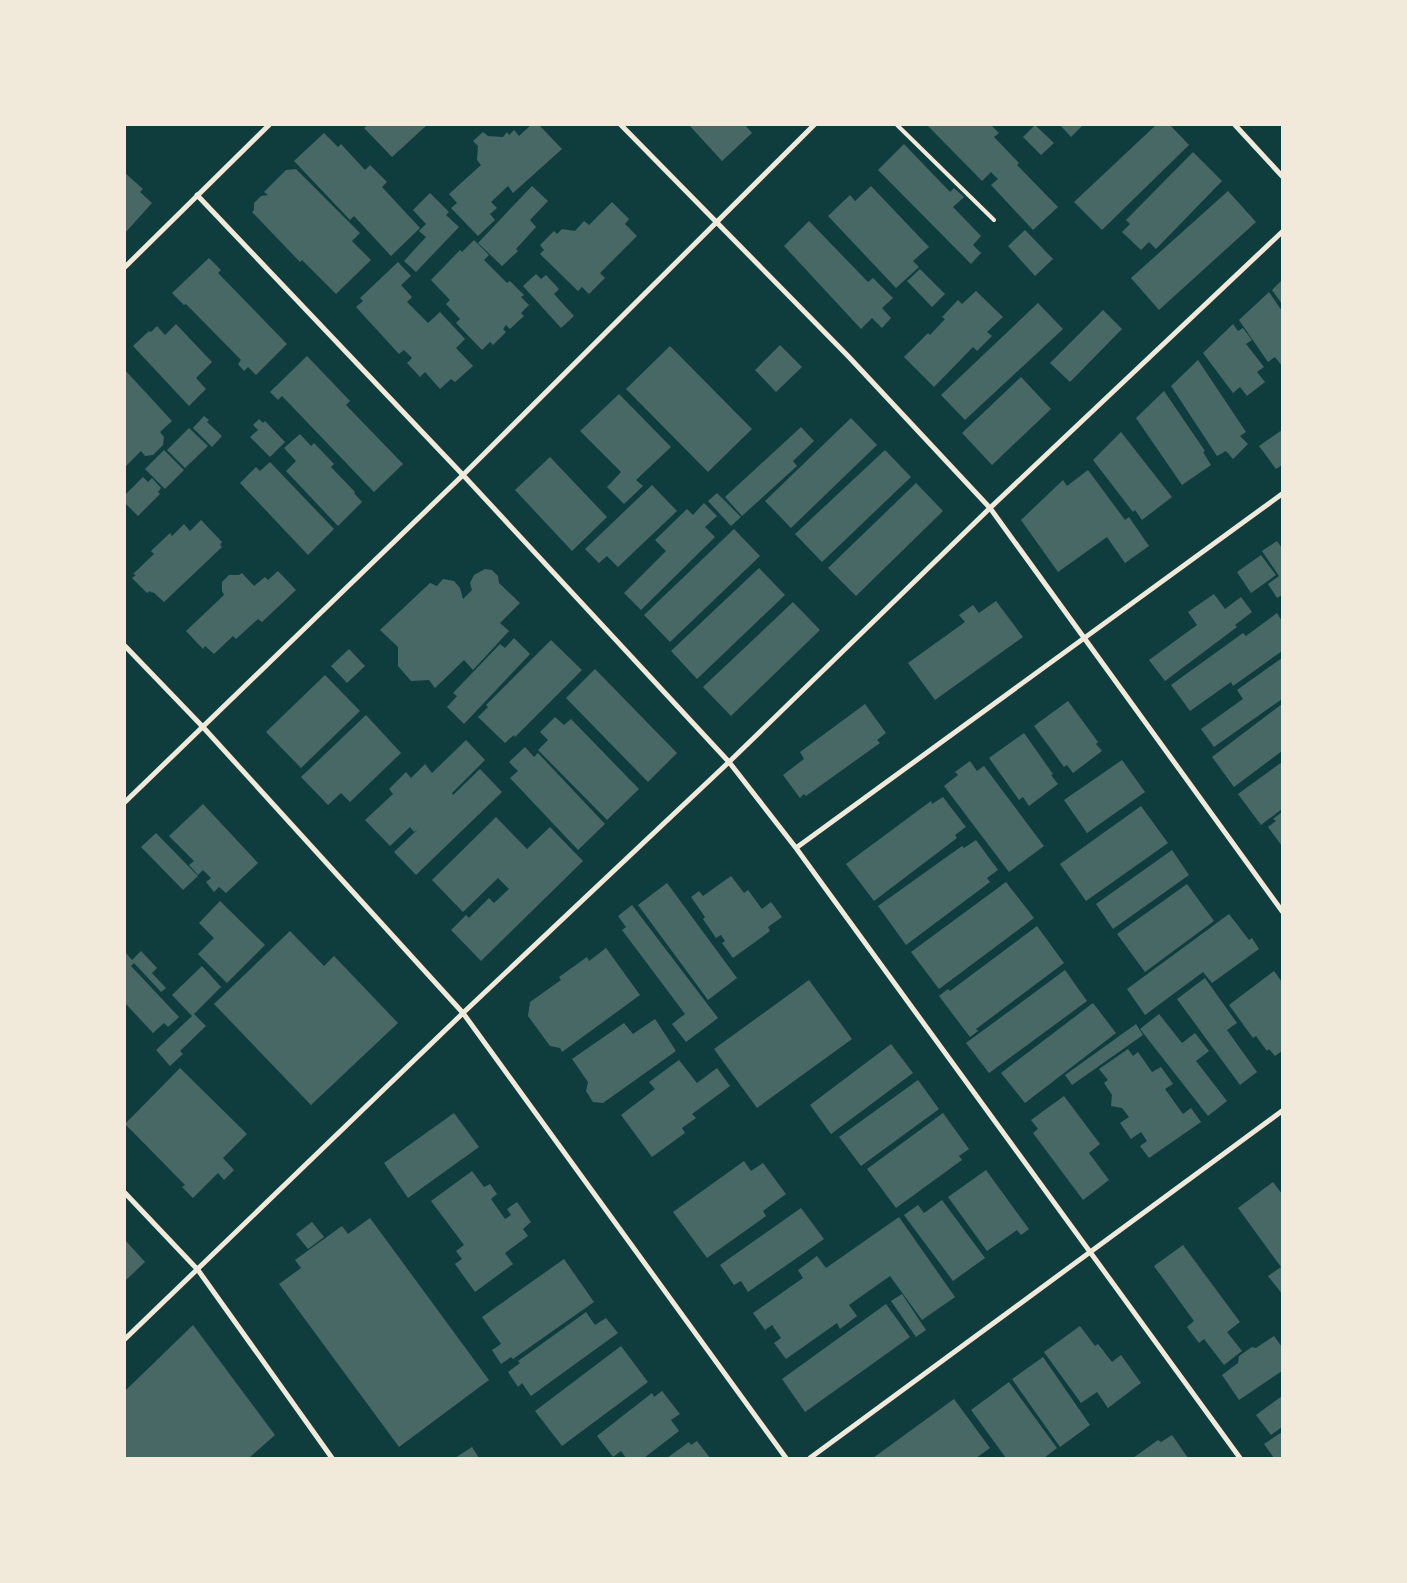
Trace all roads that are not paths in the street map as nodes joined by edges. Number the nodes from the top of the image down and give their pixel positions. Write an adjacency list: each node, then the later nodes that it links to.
1 (269, 125): 7 (street)
2 (621, 125): 9 (street)
3 (814, 125): 9 (street)
4 (897, 125): 8 (lane)
5 (1235, 125): 6 (street)
6 (1282, 176)
7 (197, 195): 11 (street); 12 (street)
8 (994, 220)
9 (718, 222): 12 (street); 14 (street)
10 (1282, 232): 14 (street)
11 (125, 267)
12 (463, 475): 17 (street); 18 (street)
13 (1282, 494): 15 (street)
14 (990, 508): 15 (street); 18 (street)
15 (1084, 638): 20 (street); 21 (street)
16 (125, 646): 17 (street)
17 (202, 726): 19 (street); 22 (street)
18 (730, 762): 20 (street); 22 (street)
19 (125, 802)
20 (796, 848): 25 (street)
21 (1282, 911)
22 (463, 1013): 26 (street); 29 (street)
23 (1282, 1111): 25 (street)
24 (125, 1193): 26 (street)
25 (1091, 1252): 30 (street); 31 (street)
26 (198, 1270): 27 (street); 28 (street)
27 (125, 1339)
28 (332, 1458)
29 (786, 1458)
30 (810, 1458)
31 (1240, 1458)

